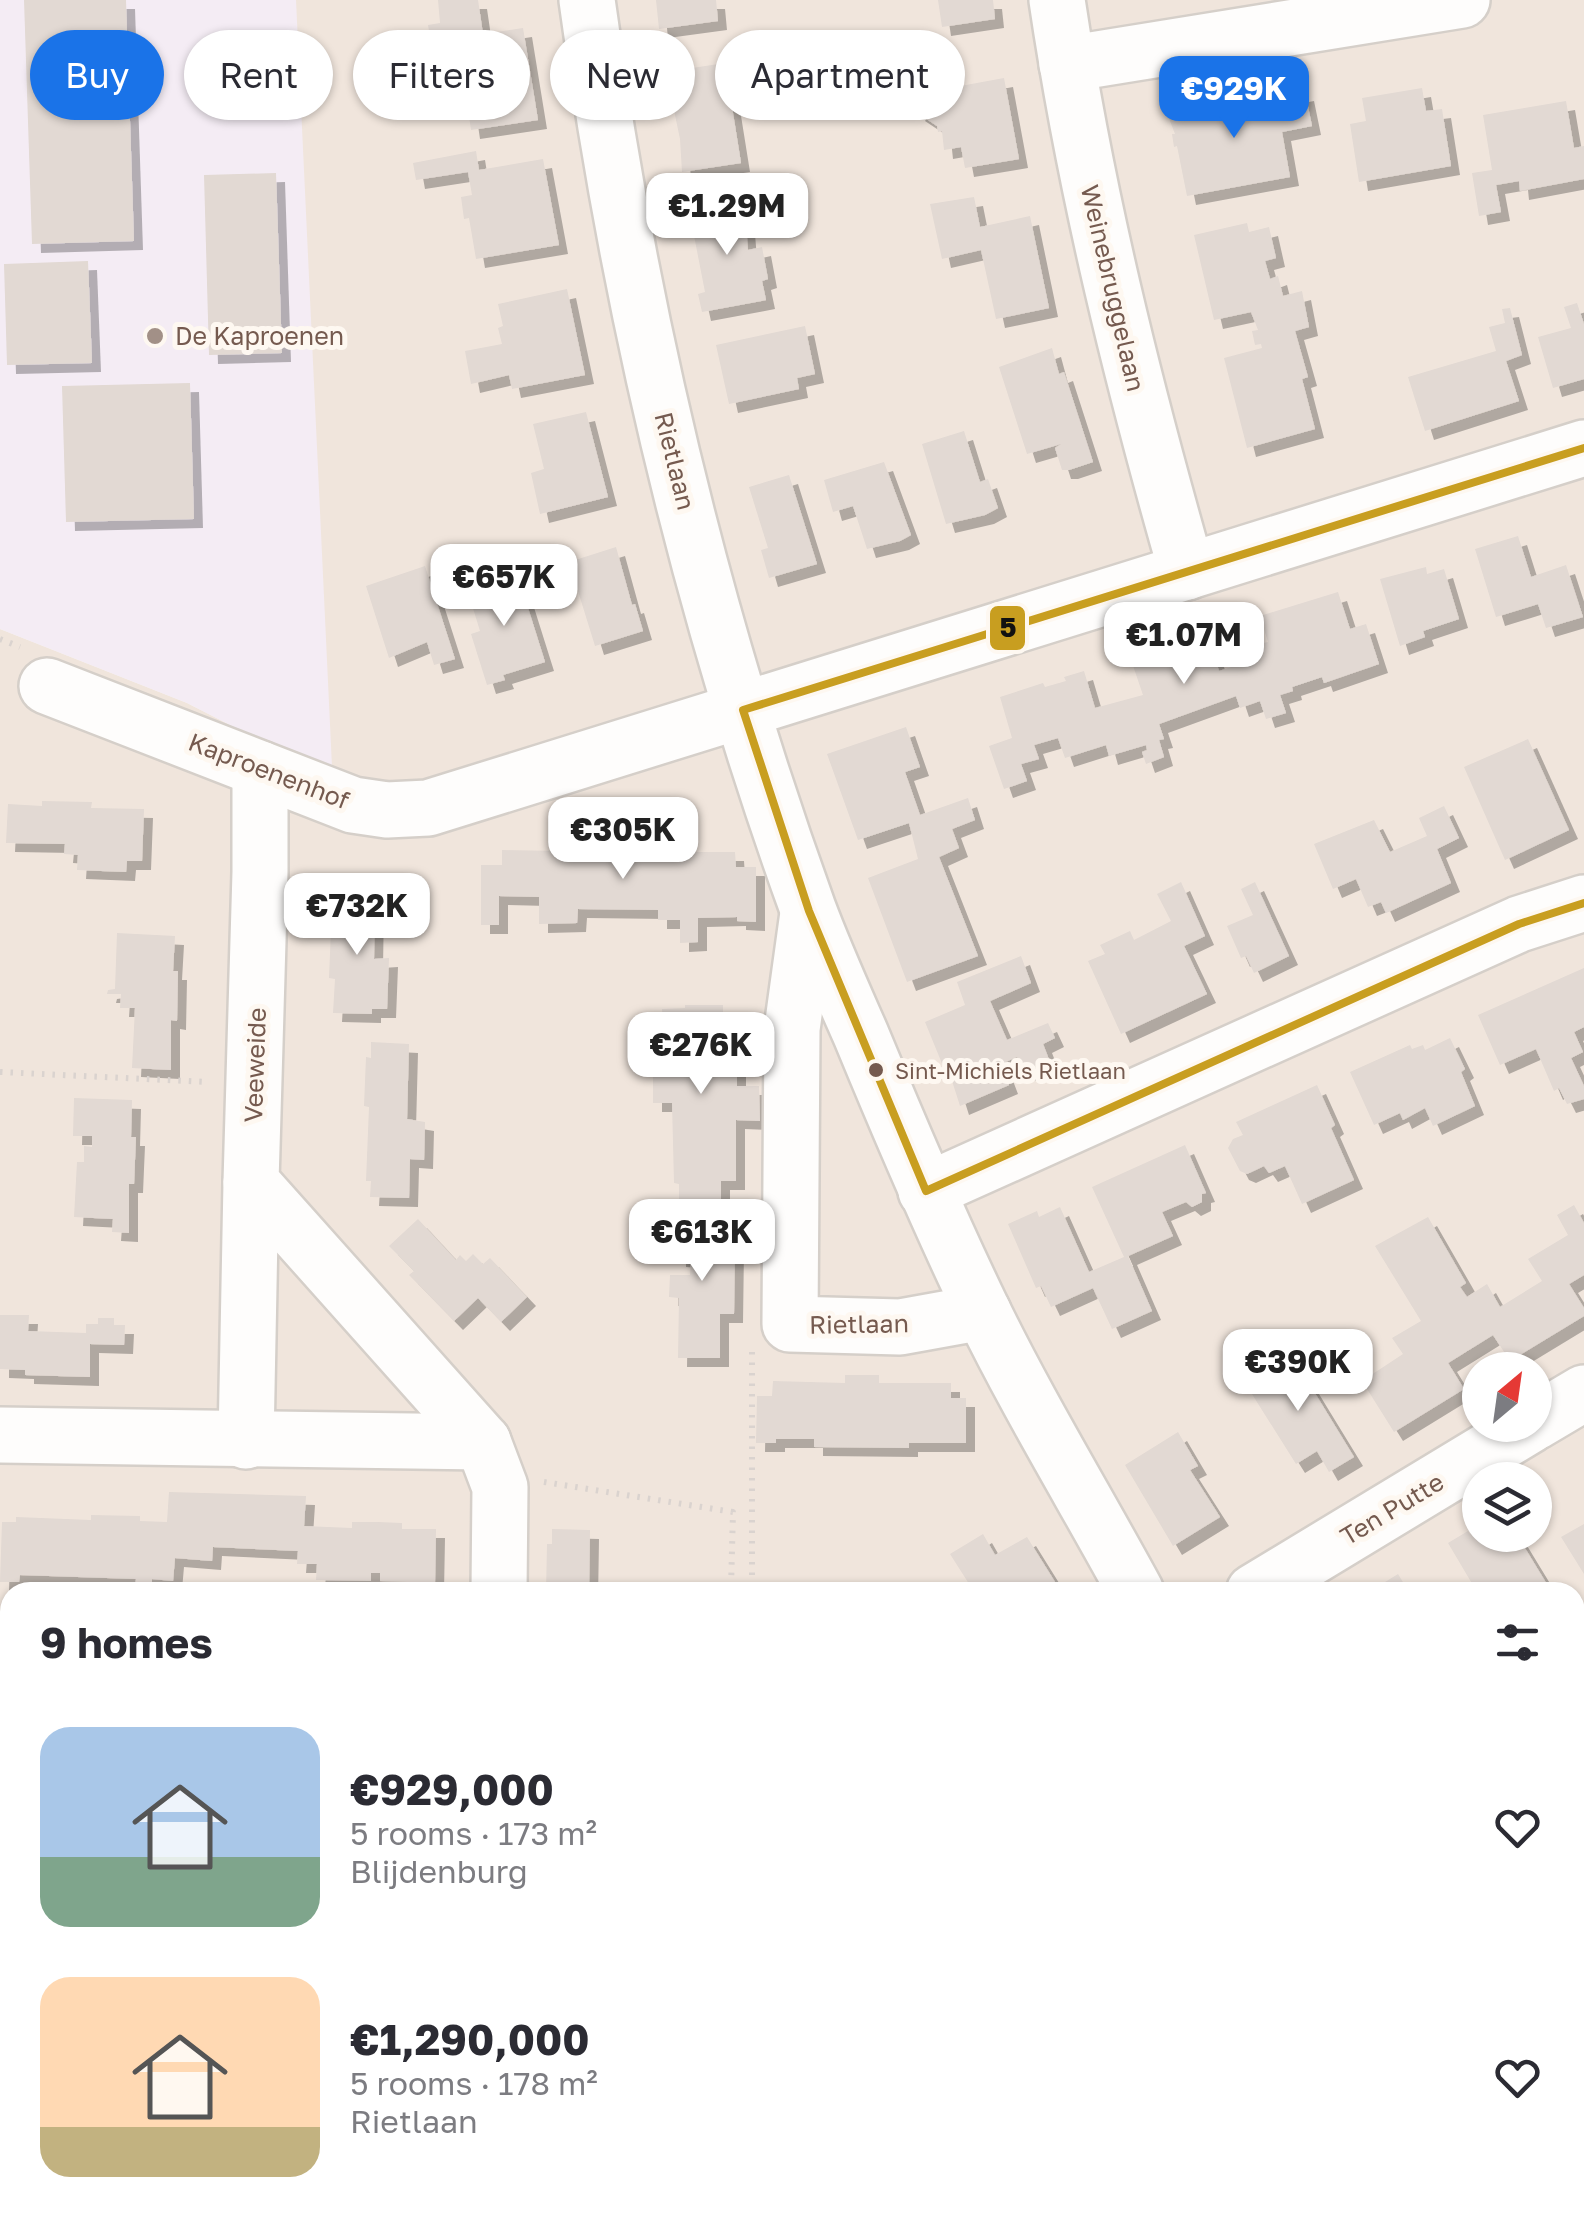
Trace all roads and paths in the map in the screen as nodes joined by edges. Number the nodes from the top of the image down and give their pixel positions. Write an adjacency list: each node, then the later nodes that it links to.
1 (588, 0): 8 (street, Rietlaan)
2 (1057, 0): 4 (street, Weinebruggelaan)
3 (1462, 0): 4 (street)
4 (1067, 64): 6 (street, Weinebruggelaan)
5 (1584, 448): 6 (street, Kaproenenhof)
6 (1186, 572): 8 (street, Kaproenenhof)
7 (48, 686): 9 (street, Kaproenenhof)
8 (743, 710): 9 (street, Kaproenenhof); 11 (street, Rietlaan)
9 (260, 768): 13 (street, Veeweide)
10 (1584, 903): 15 (street)
11 (809, 911): 15 (street, Rietlaan); 17 (street, Rietlaan)
12 (0, 1072): 13 (path)
13 (254, 1084): 14 (street, Veeweide)
14 (251, 1182): 21 (street, Veeweide); 23 (street)
15 (926, 1191): 16 (street, Rietlaan)
16 (983, 1312): 17 (street, Rietlaan); 27 (street, Rietlaan)
17 (790, 1324): 26 (path)
18 (1584, 1392): 19 (street, Ten Putte)
19 (1552, 1412)
20 (0, 1435): 21 (street)
21 (246, 1441): 23 (street)
22 (1503, 1442): 28 (street, Ten Putte)
23 (490, 1458): 24 (street); 25 (path)
24 (498, 1582)
25 (730, 1582)
26 (752, 1582)
27 (1131, 1582)
28 (1271, 1582)

